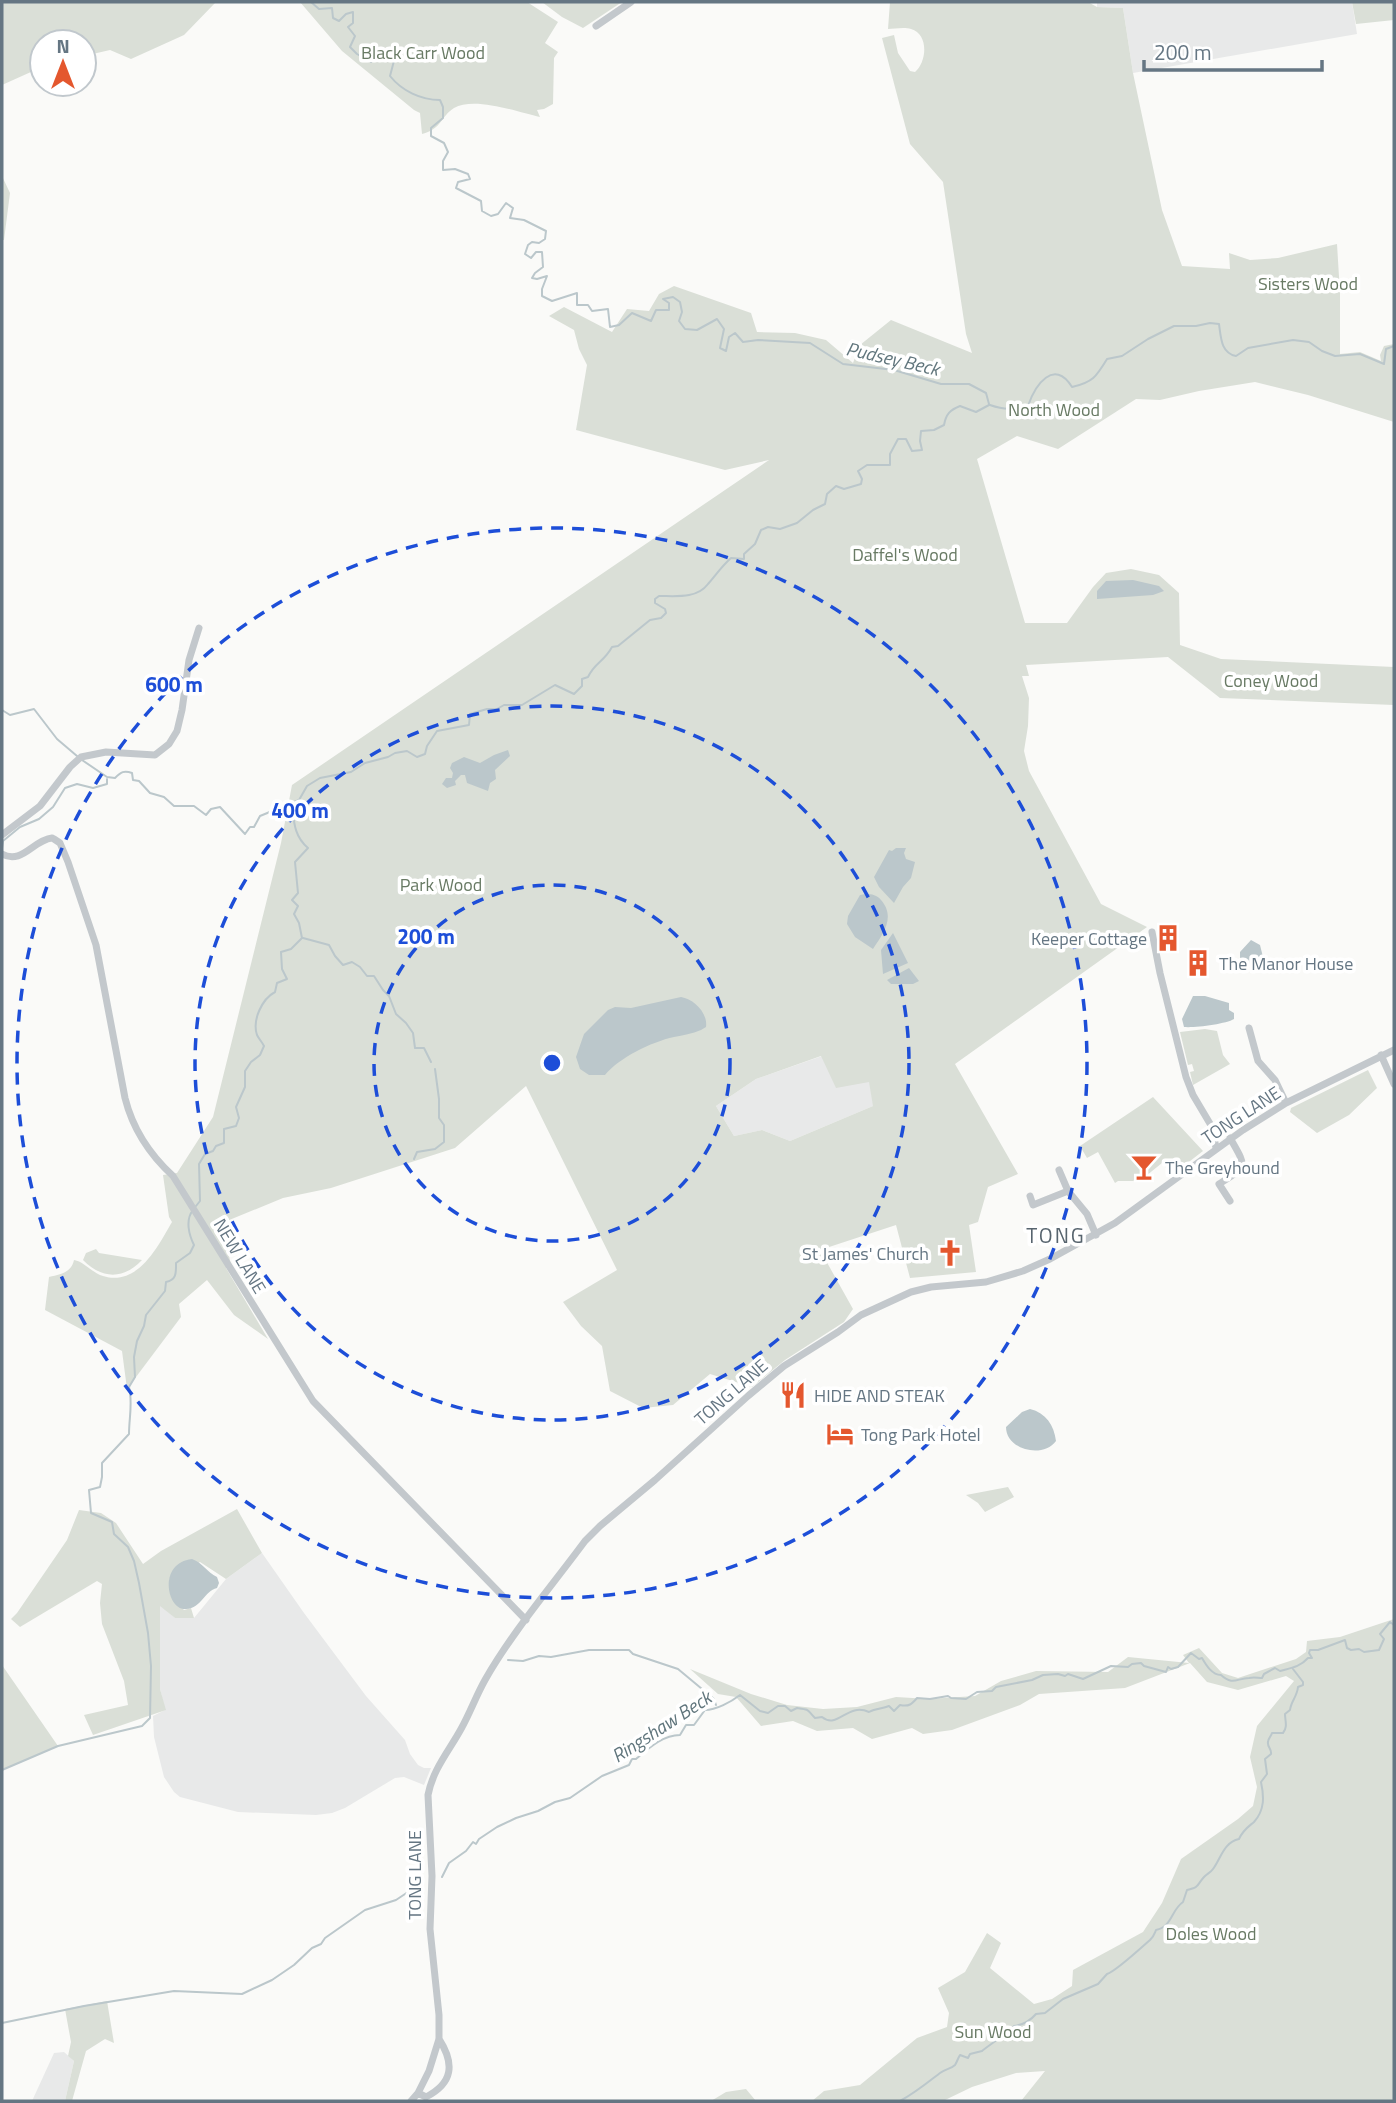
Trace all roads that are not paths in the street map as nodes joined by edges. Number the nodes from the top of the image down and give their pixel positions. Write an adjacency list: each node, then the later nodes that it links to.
1 (631, 2): 2 (street)
2 (596, 26)
3 (199, 628): 4 (street)
4 (2, 835)
5 (2, 854): 19 (street, NEW LANE)
6 (1152, 932): 13 (street)
7 (1249, 1028): 11 (street)
8 (1394, 1050): 9 (street, TONG LANE)
9 (1381, 1055): 10 (street); 11 (street, TONG LANE)
10 (1394, 1084)
11 (1286, 1103): 12 (street, TONG LANE)
12 (1230, 1138): 13 (street, TONG LANE); 17 (street)
13 (1216, 1147): 18 (street, TONG LANE)
14 (1059, 1170): 15 (street)
15 (1068, 1191): 16 (street); 18 (street)
16 (1030, 1196)
17 (1230, 1200)
18 (1096, 1235): 19 (street, TONG LANE)
19 (526, 1620): 20 (street, TONG LANE)
20 (439, 2039): 21 (street, TONG LANE); 21 (street, TONG LANE)
21 (418, 2093): 22 (street, TONG LANE)
22 (411, 2101)

